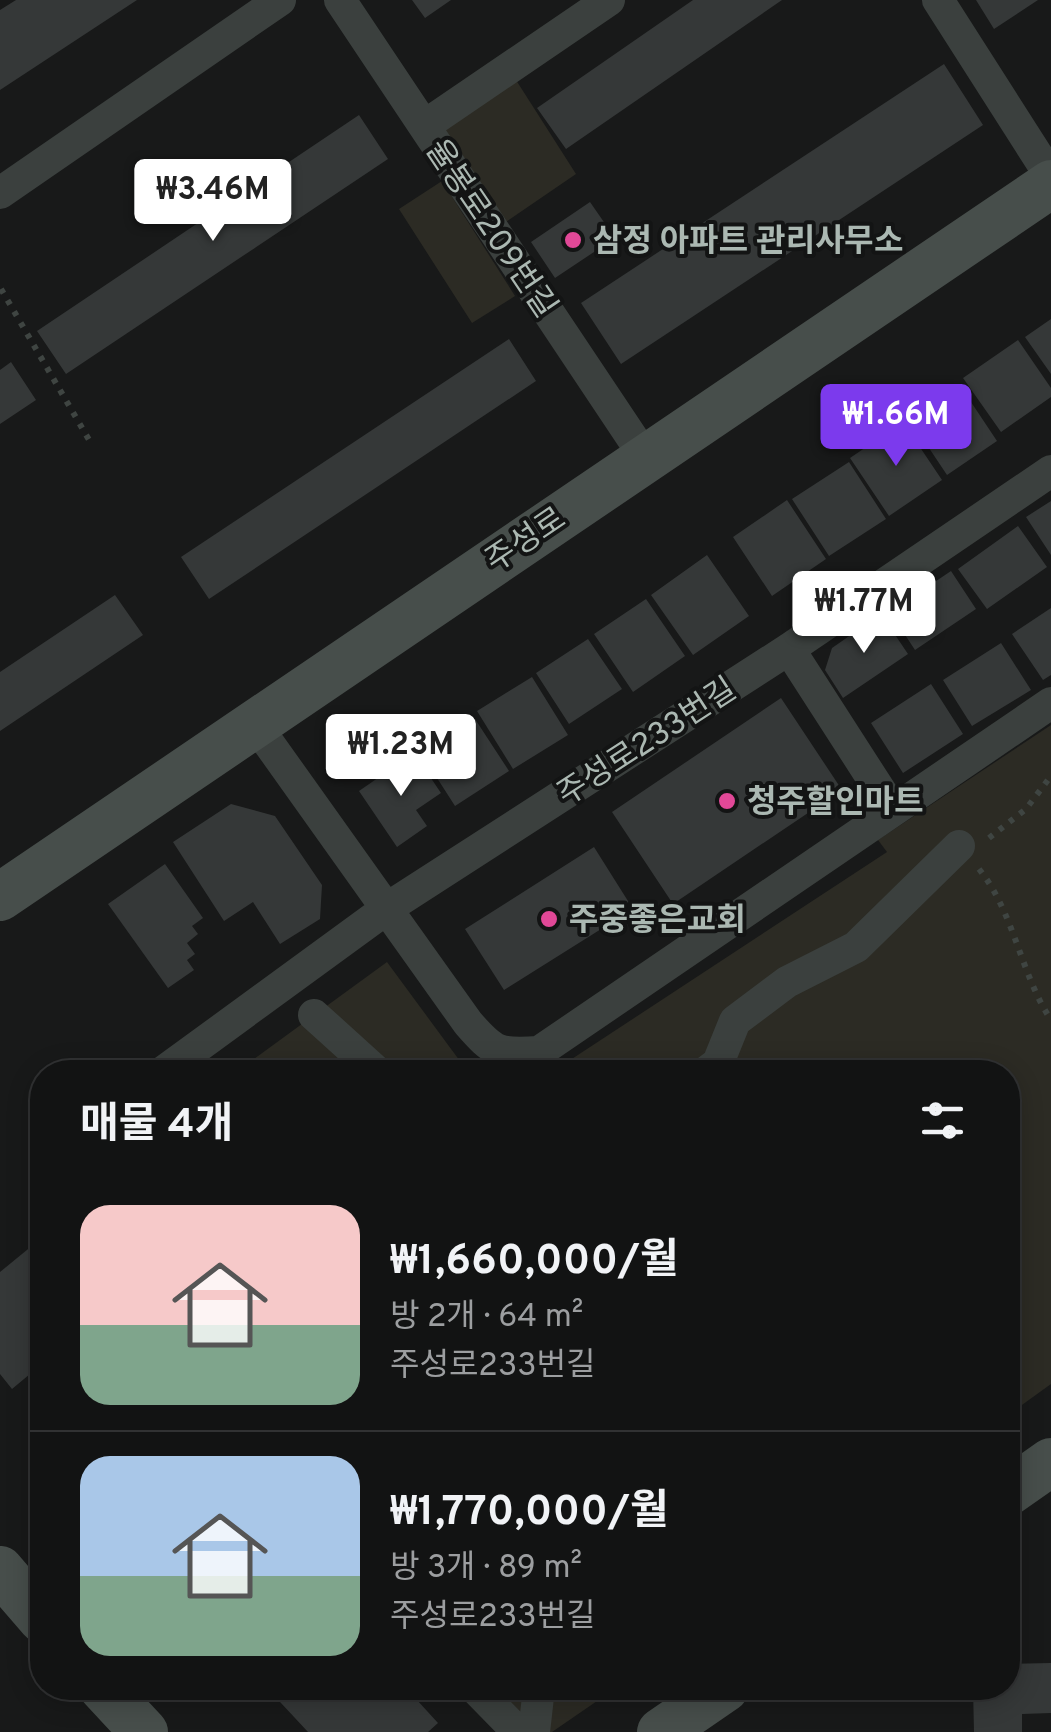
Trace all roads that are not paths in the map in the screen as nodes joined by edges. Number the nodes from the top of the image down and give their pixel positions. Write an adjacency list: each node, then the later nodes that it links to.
1 (280, 0): 7 (street)
2 (340, 0): 5 (street, 율봉로209번길)
3 (608, 0): 5 (street)
4 (938, 0): 6 (street)
5 (424, 126): 8 (street, 율봉로209번길)
6 (1048, 192): 8 (street, 주성로)
7 (0, 193)
8 (645, 456): 12 (street, 주성로)
9 (1051, 471): 10 (street, 주성로233번길)
10 (789, 649): 13 (street); 16 (street, 주성로233번길)
11 (1051, 703): 13 (street)
12 (256, 724): 15 (street, 주성로); 16 (street)
13 (892, 808): 16 (street)
14 (959, 846): 20 (street)
15 (0, 898)
16 (389, 908): 18 (street, 주성로233번길)
17 (314, 1015): 19 (street)
18 (180, 1060)
19 (364, 1060)
20 (719, 1060)
21 (1051, 1462): 22 (street)
22 (1020, 1484)
23 (0, 1570): 24 (street)
24 (30, 1605)
25 (113, 1700): 29 (street)
26 (487, 1700): 30 (street)
27 (538, 1700): 31 (street)
28 (708, 1700): 32 (street)
29 (144, 1732)
30 (518, 1732)
31 (534, 1732)
32 (661, 1732)

